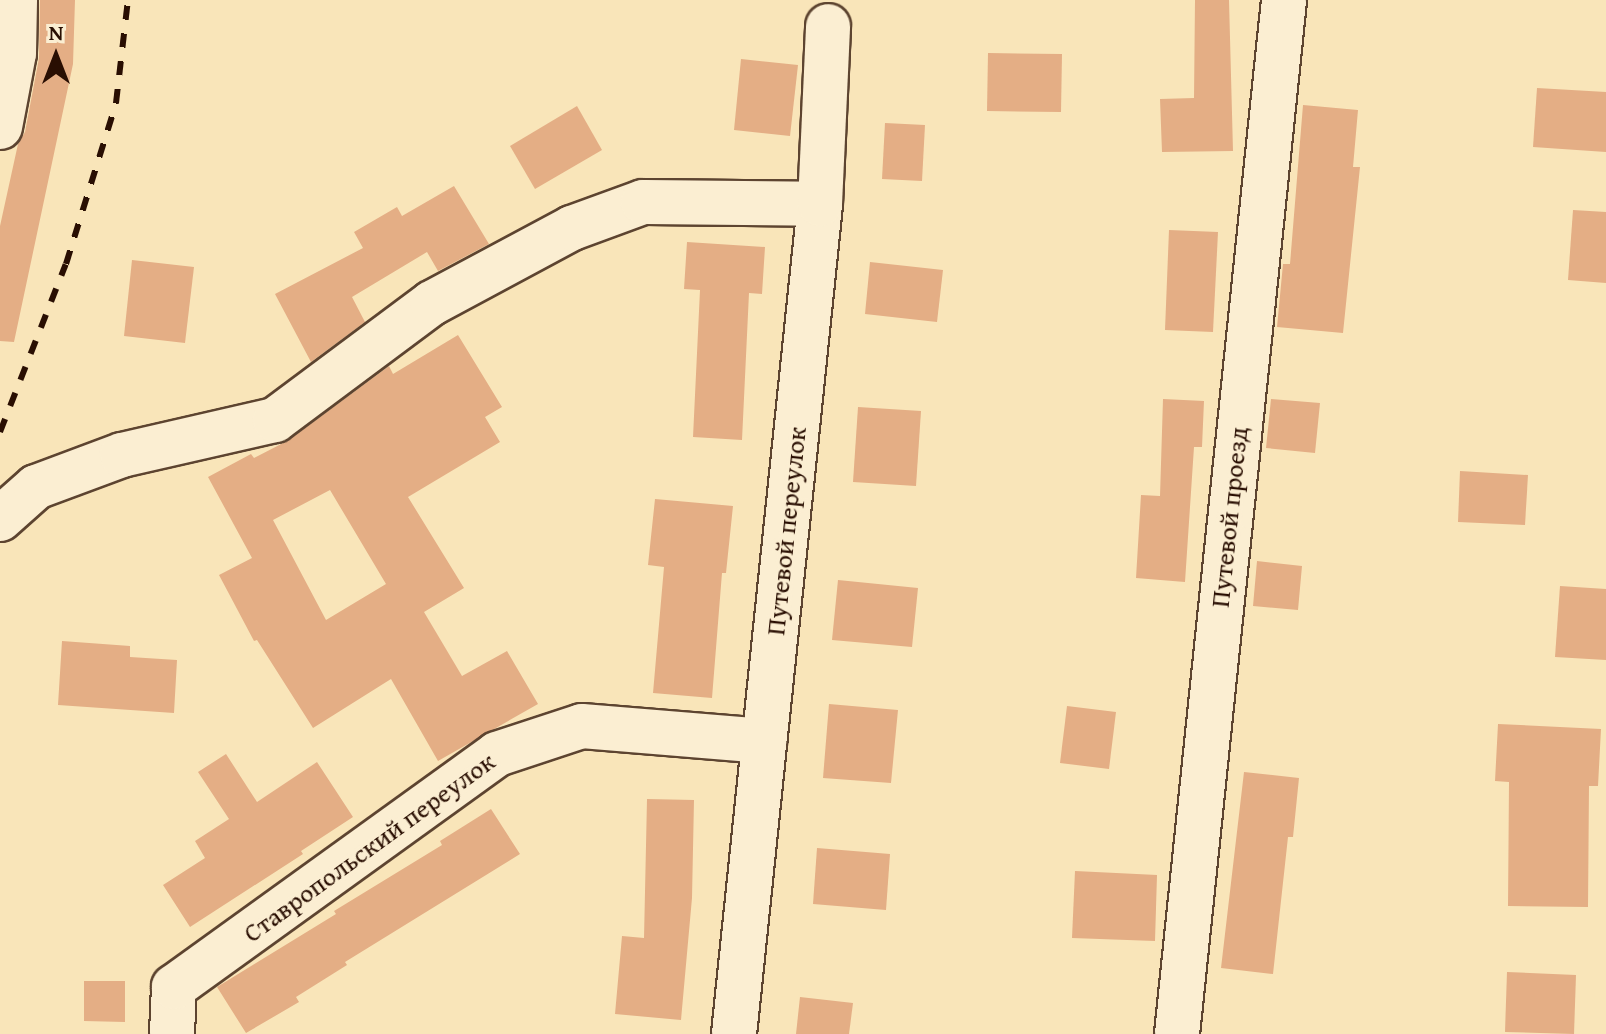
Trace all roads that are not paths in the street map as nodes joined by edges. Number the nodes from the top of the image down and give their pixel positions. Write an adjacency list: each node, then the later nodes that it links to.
1 (15, 0): 4 (street)
2 (1284, 0): 10 (street, Путевой проезд)
3 (828, 26): 5 (street, Путевой переулок)
4 (0, 127)
5 (820, 204): 6 (street); 7 (street, Путевой переулок)
6 (0, 519)
7 (764, 741): 8 (street, Ставропольский переулок); 9 (street, Путевой переулок)
8 (172, 1034)
9 (734, 1034)
10 (1177, 1034)

